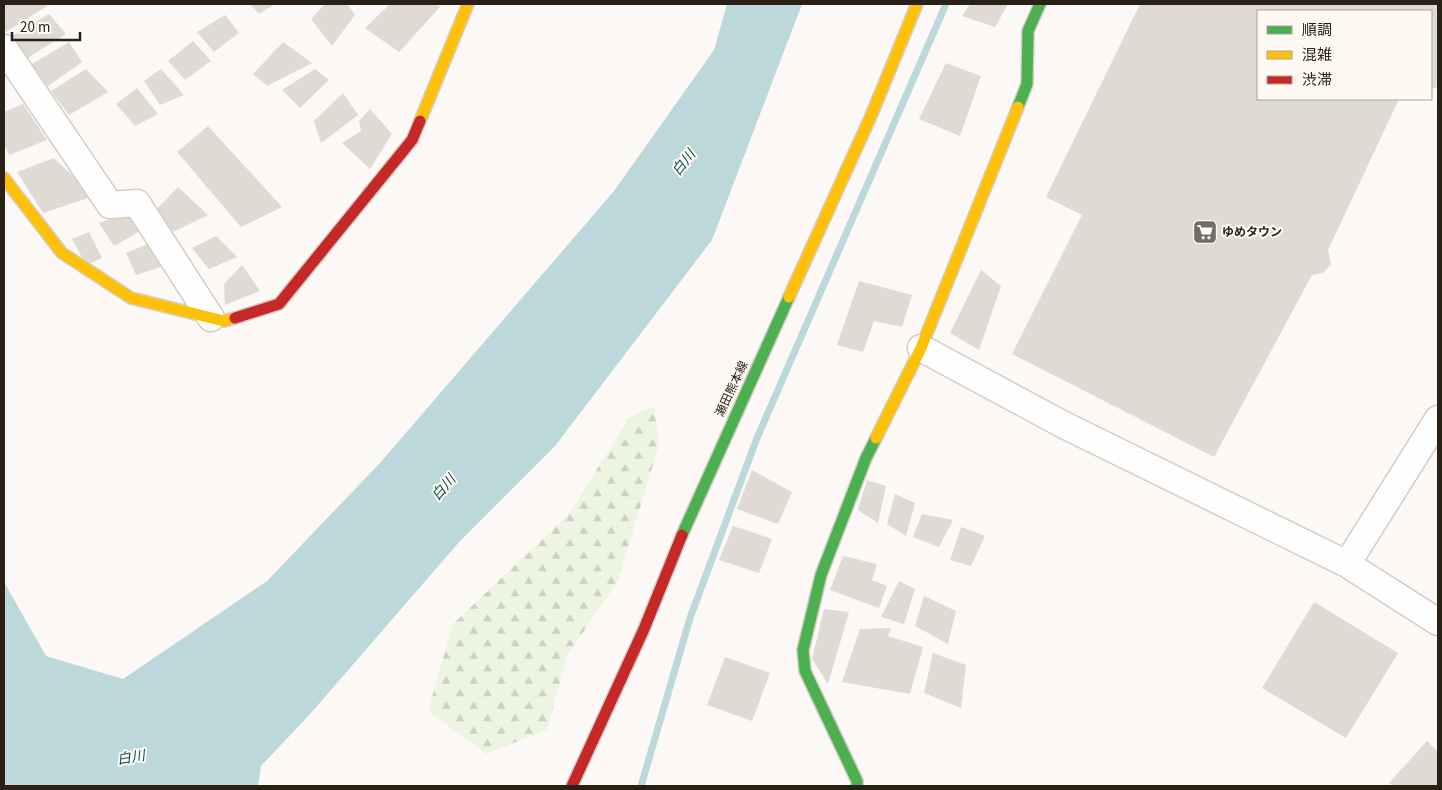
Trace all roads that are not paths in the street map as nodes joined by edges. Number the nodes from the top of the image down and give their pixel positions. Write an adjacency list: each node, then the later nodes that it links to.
1 (468, 4): 6 (street)
2 (917, 4): 11 (street, 瀬田熊本線)
3 (1040, 4): 7 (street)
4 (4, 48): 6 (street)
5 (4, 178): 6 (street)
6 (211, 318)
7 (921, 348): 9 (street); 12 (street)
8 (1438, 419): 9 (street)
9 (1347, 564): 10 (street)
10 (1438, 622)
11 (572, 786)
12 (856, 786)

